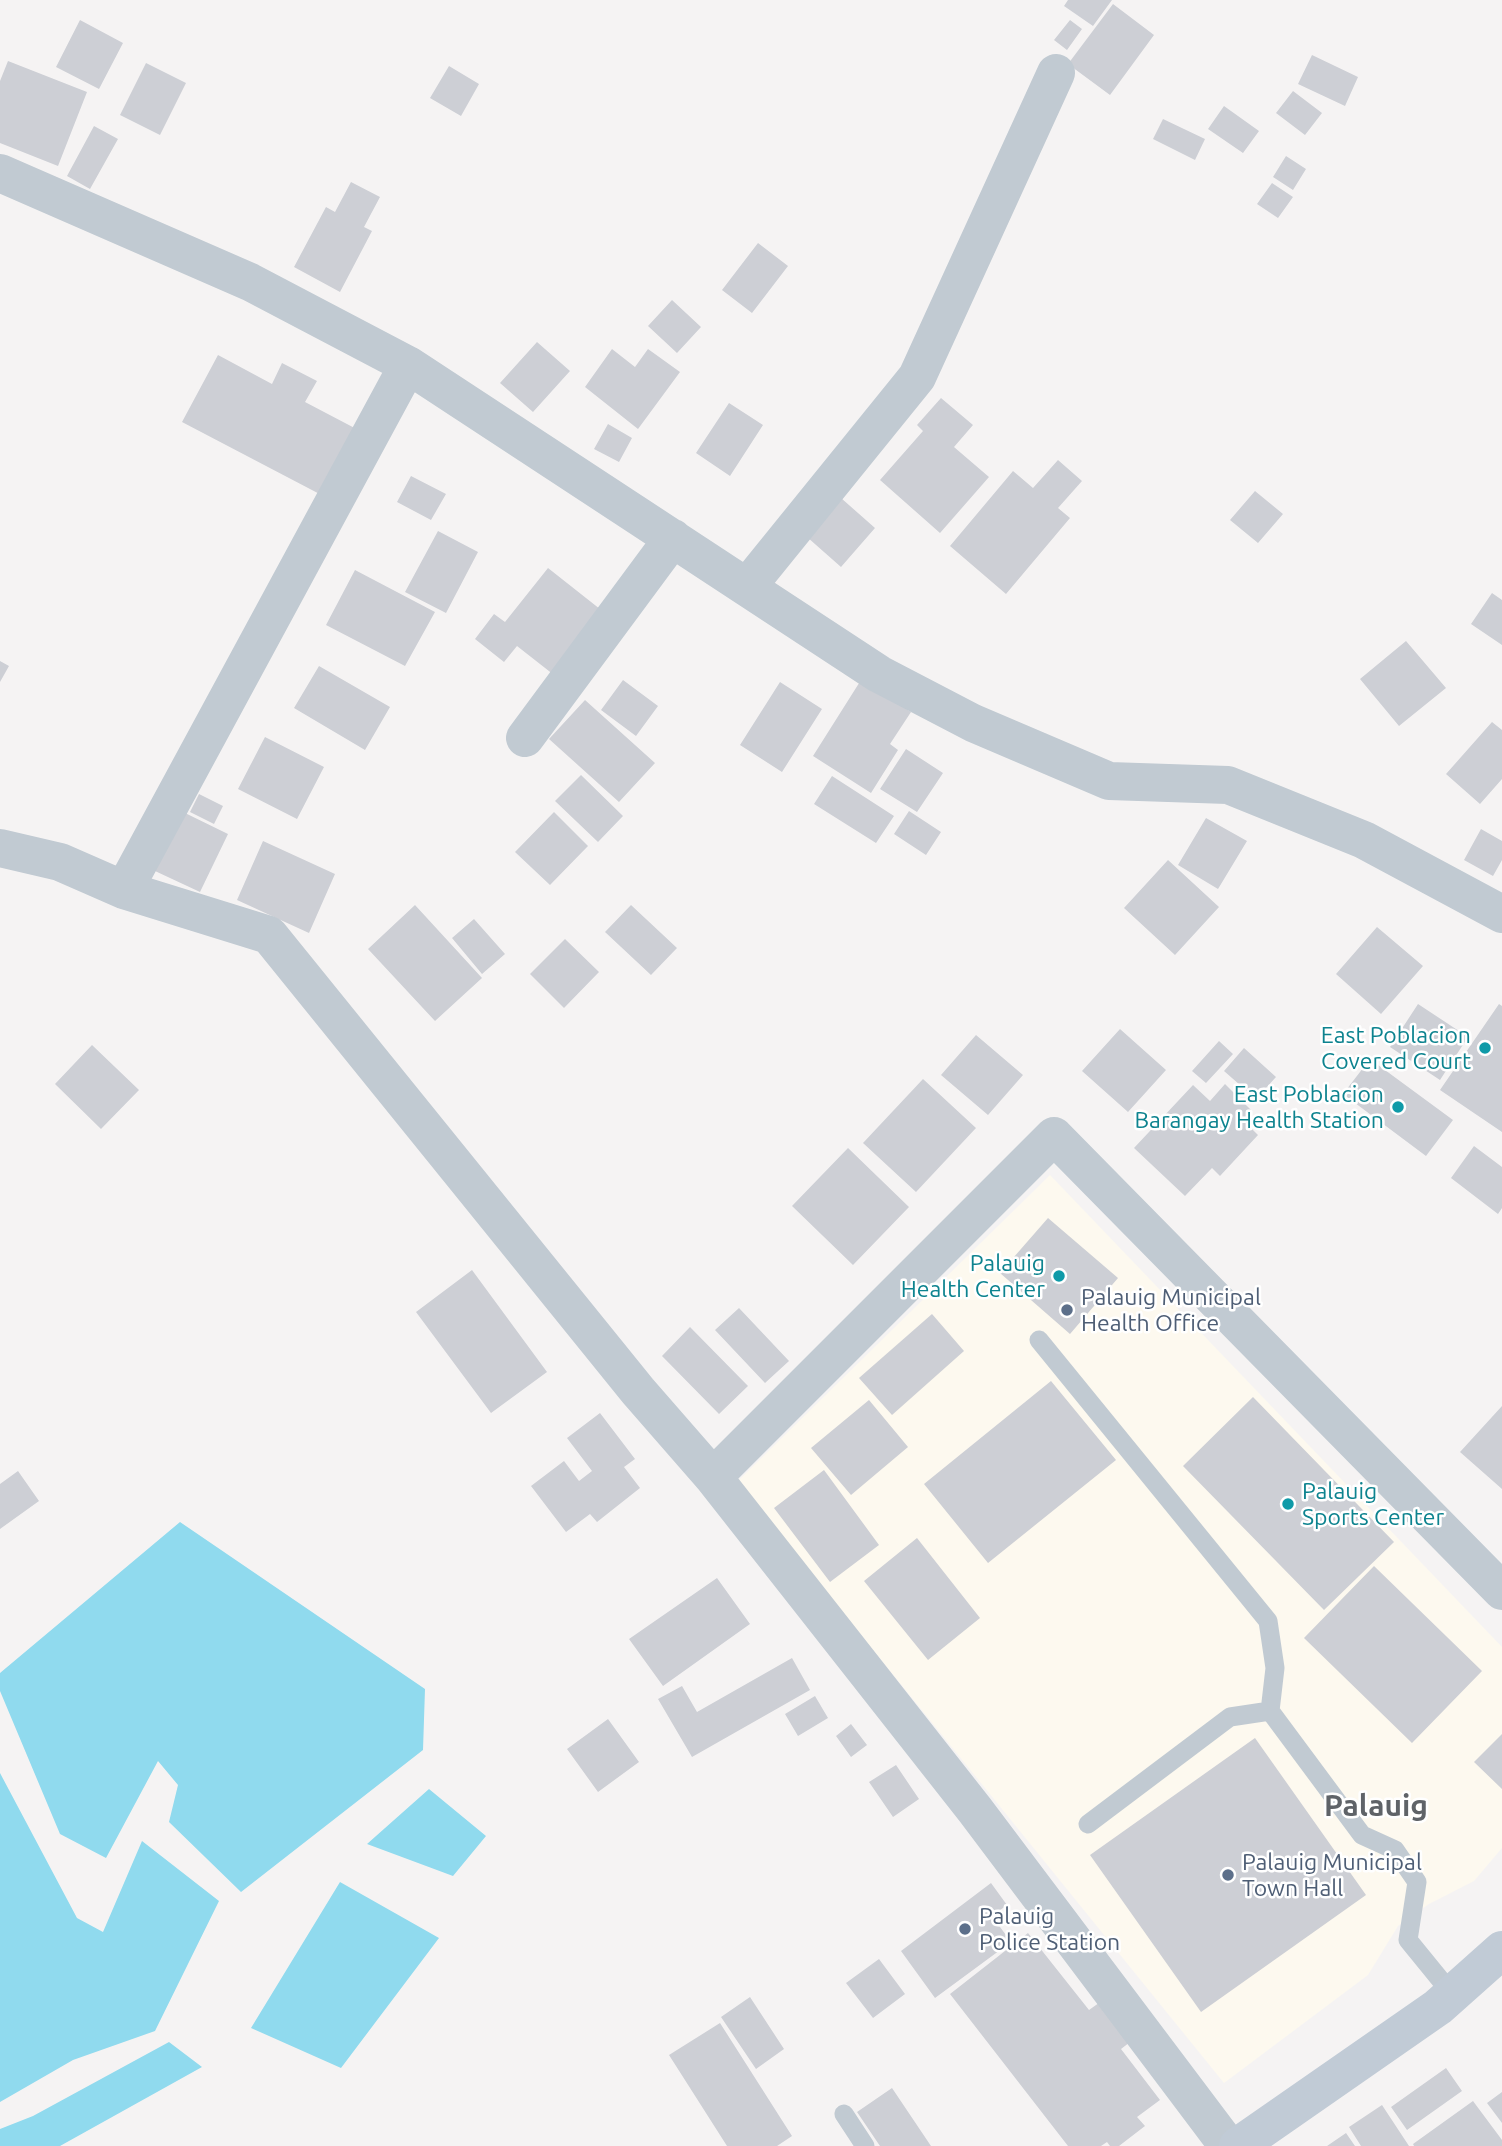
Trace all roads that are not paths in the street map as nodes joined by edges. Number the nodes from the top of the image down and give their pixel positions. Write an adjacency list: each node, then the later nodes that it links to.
1 (1056, 73): 5 (street)
2 (0, 173): 3 (street)
3 (408, 365): 4 (street); 8 (street)
4 (673, 538): 5 (street); 6 (street)
5 (747, 587): 9 (street)
6 (526, 738)
7 (0, 848): 8 (street)
8 (124, 890): 11 (street)
9 (1502, 914)
10 (1038, 1340): 13 (lane)
11 (713, 1477): 12 (street); 19 (street)
12 (1502, 1591)
13 (1270, 1712): 14 (lane); 16 (lane)
14 (1088, 1824)
15 (1502, 1950): 16 (main road)
16 (1452, 1994): 20 (main road)
17 (844, 2114): 18 (lane)
18 (865, 2146)
19 (1228, 2146)
20 (1238, 2146)

